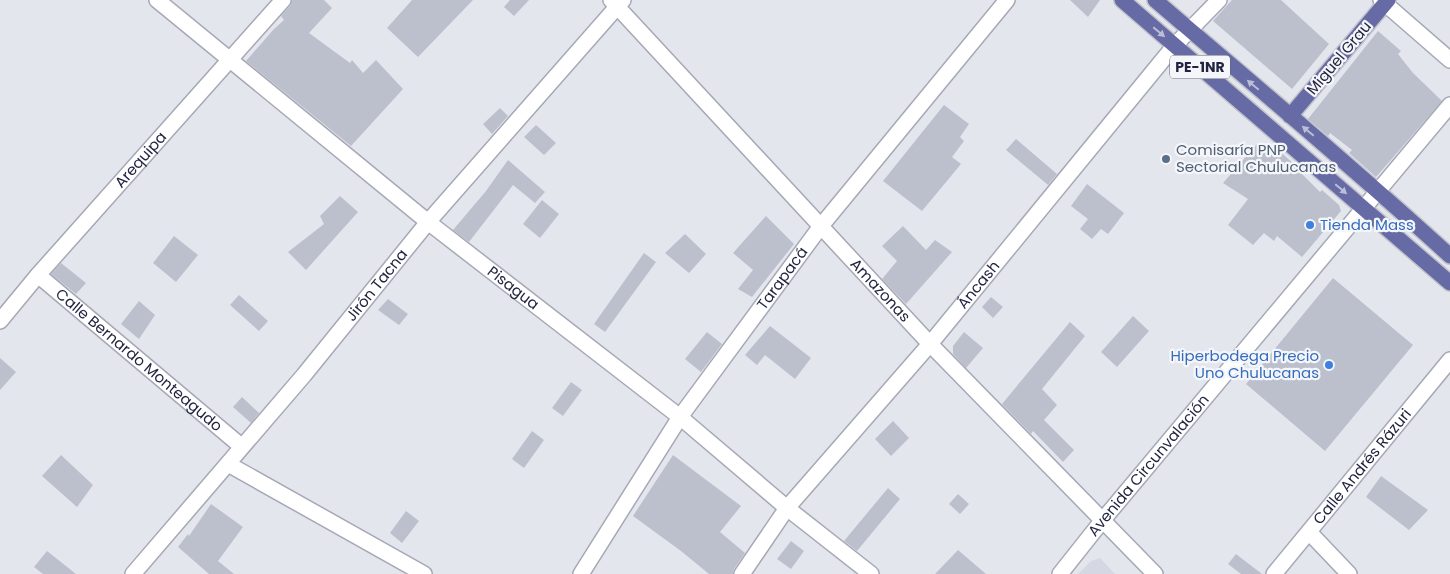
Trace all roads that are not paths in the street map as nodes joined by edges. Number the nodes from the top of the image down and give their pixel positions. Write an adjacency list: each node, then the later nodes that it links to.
1 (157, 0): 11 (street, Pisagua)
2 (283, 0): 11 (street, Arequipa)
3 (1007, 0): 18 (street, Tarapacá)
4 (1122, 0): 10 (main road, PE-1NR, one-way to 10)
5 (1156, 0): 9 (main road, PE-1NR)
6 (1220, 0): 9 (street, Áncash)
7 (1385, 1): 12 (street); 14 (main road, Miguel Grau)
8 (617, 2): 17 (street, Jirón Tacna); 18 (street, Amazonas)
9 (1190, 30): 10 (street, Áncash); 14 (main road, PE-1NR, one-way to 9)
10 (1175, 45): 16 (main road, PE-1NR, one-way to 16); 23 (street, Áncash)
11 (229, 60): 17 (street, Pisagua); 20 (street, Arequipa)
12 (1450, 60)
13 (1450, 105): 15 (street, Avenida Circunvalación)
14 (1290, 116): 15 (main road, one-way to 14)
15 (1380, 191): 16 (street, Avenida Circunvalación); 19 (main road)
16 (1364, 208): 21 (main road); 29 (street, Avenida Circunvalación)
17 (428, 222): 25 (street, Pisagua); 26 (street, Jirón Tacna)
18 (821, 226): 23 (street, Amazonas); 25 (street, Tarapacá)
19 (1450, 256)
20 (38, 275): 22 (street, Arequipa); 26 (street, Calle Bernardo Monteagudo)
21 (1450, 283)
22 (0, 321)
23 (930, 344): 28 (street, Áncash); 29 (street, Amazonas)
24 (1450, 360): 30 (street, Calle Andrés Rázuri)
25 (680, 417): 28 (street, Pisagua); 33 (street, Tarapacá)
26 (242, 446): 27 (street, Jirón Tacna)
27 (228, 464): 31 (street, Jirón Tacna); 32 (street)
28 (787, 508): 34 (street, Áncash); 35 (street, Pisagua)
29 (1102, 521): 36 (street, Avenida Circunvalación); 37 (street, Amazonas)
30 (1310, 532): 38 (street, Calle Andrés Rázuri); 39 (street)
31 (133, 574)
32 (424, 574)
33 (581, 574)
34 (742, 574)
35 (870, 574)
36 (1060, 574)
37 (1155, 574)
38 (1274, 574)
39 (1349, 574)

